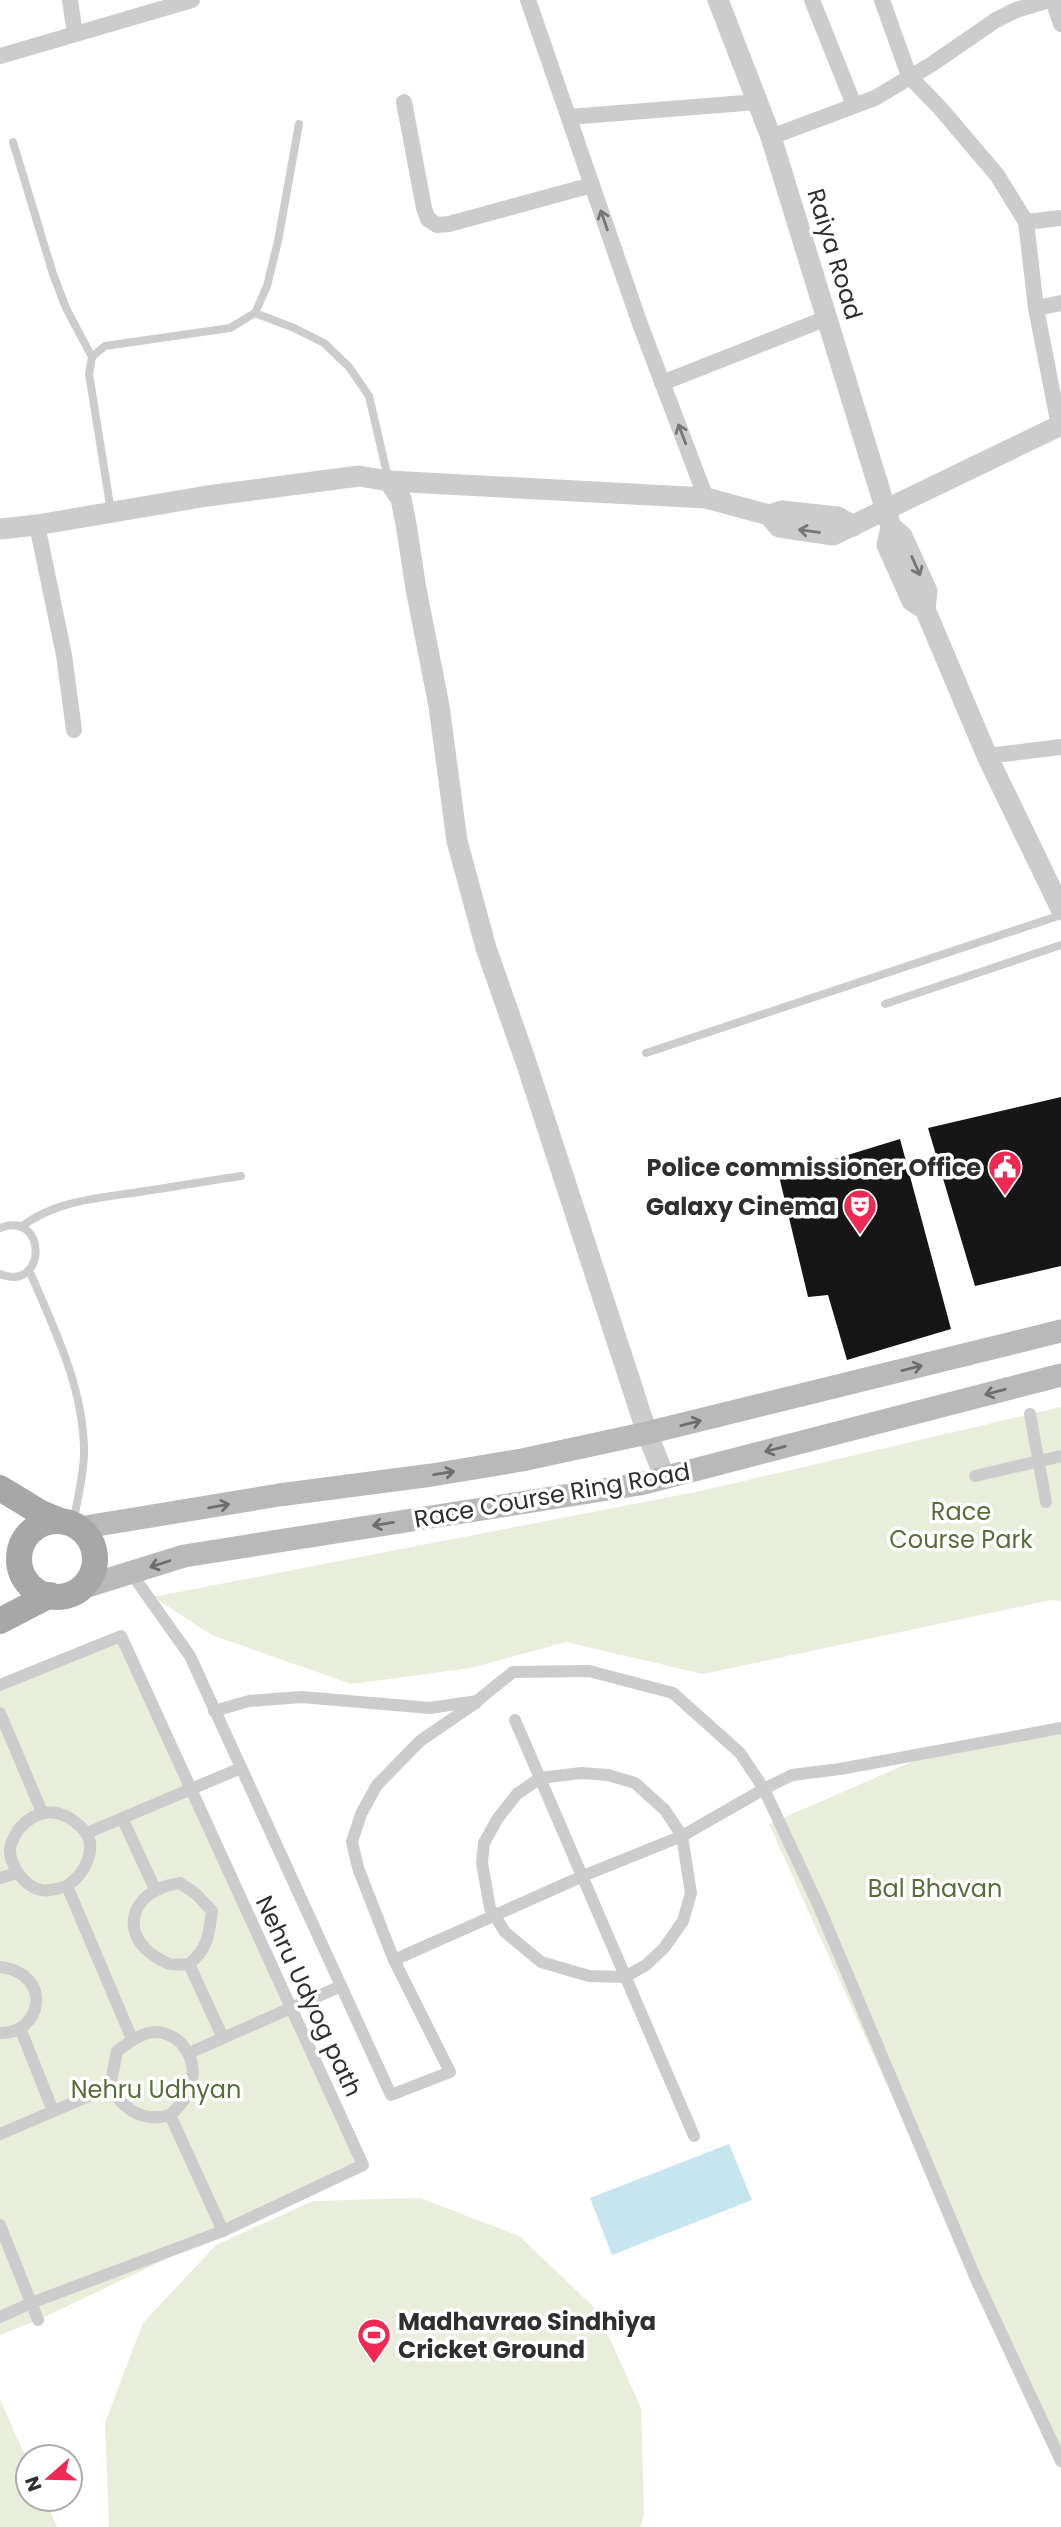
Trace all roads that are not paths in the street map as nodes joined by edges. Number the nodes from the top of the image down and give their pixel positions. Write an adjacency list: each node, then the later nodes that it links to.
1 (70, 0): 9 (street)
2 (528, 0): 15 (street)
3 (718, 0): 13 (street, Raiya Road)
4 (812, 0): 14 (street)
5 (882, 0): 11 (street)
6 (1051, 0): 8 (street); 11 (street)
7 (182, 1): 9 (street)
8 (1061, 24)
9 (75, 34): 10 (street)
10 (0, 56)
11 (909, 76): 14 (street); 21 (street)
12 (404, 102): 19 (street)
13 (757, 102): 15 (street); 17 (street, Raiya Road)
14 (854, 104): 17 (street)
15 (569, 117): 19 (street)
16 (299, 124): 24 (lane)
17 (771, 137): 25 (street, Raiya Road)
18 (13, 142): 26 (lane)
19 (592, 185): 27 (street, one-way to 19)
20 (1061, 219): 21 (street)
21 (1026, 222): 23 (street)
22 (1061, 303): 23 (street)
23 (1037, 308): 28 (street)
24 (255, 313): 26 (lane); 29 (lane)
25 (827, 318): 27 (street); 32 (street, Raiya Road)
26 (92, 357): 31 (lane)
27 (662, 383): 30 (street, one-way to 27)
28 (1060, 425): 32 (street)
29 (389, 481): 30 (street); 31 (street); 51 (street)
30 (706, 498): 32 (street)
31 (111, 511): 33 (street)
32 (888, 519): 37 (street, Raiya Road)
33 (37, 525): 34 (street); 35 (street)
34 (0, 529)
35 (74, 730)
36 (1061, 747): 37 (street)
37 (987, 755): 38 (street, Raiya Road)
38 (1061, 909)
39 (1061, 915): 42 (lane)
40 (1061, 945): 41 (lane)
41 (886, 1004)
42 (646, 1053)
43 (241, 1176): 44 (lane)
44 (20, 1227): 45 (lane); 46 (lane)
45 (0, 1228)
46 (29, 1270): 47 (lane); 58 (lane)
47 (0, 1275)
48 (1061, 1331): 51 (main road, Race Course Ring Road, one-way to 48)
49 (1061, 1375): 55 (main road, Race Course Ring Road, one-way to 55)
50 (1030, 1414): 53 (street)
51 (647, 1433): 55 (street); 58 (main road, Race Course Ring Road, one-way to 51)
52 (1061, 1456): 53 (street)
53 (1037, 1461): 54 (street); 57 (street)
54 (975, 1476)
55 (665, 1478): 60 (main road, Race Course Ring Road, one-way to 60)
56 (0, 1488): 58 (main road)
57 (1046, 1502)
58 (70, 1524): 59 (main road); 61 (main road)
59 (10, 1555): 62 (main road)
60 (131, 1573): 61 (main road, Race Course Ring Road); 66 (street)
61 (81, 1588): 62 (main road)
62 (50, 1595): 63 (main road)
63 (0, 1621)
64 (0, 1685): 88 (street, Nehru Udyog path)
65 (477, 1701): 66 (street); 72 (street); 83 (street)
66 (214, 1711): 70 (street)
67 (0, 1713): 73 (street)
68 (515, 1720): 71 (street)
69 (1061, 1728): 72 (street)
70 (241, 1768): 74 (street); 87 (street)
71 (540, 1778): 76 (street); 78 (street); 82 (street)
72 (764, 1789): 76 (street); 104 (street)
73 (41, 1812): 75 (street); 77 (street)
74 (123, 1820): 75 (street); 81 (street)
75 (87, 1833): 80 (street)
76 (682, 1836): 78 (street); 86 (street)
77 (17, 1872): 79 (street); 80 (street)
78 (583, 1876): 82 (street); 86 (street)
79 (0, 1878)
80 (67, 1886): 92 (street)
81 (155, 1889): 84 (street); 84 (street)
82 (495, 1917): 83 (street); 86 (street)
83 (394, 1959): 87 (street)
84 (189, 1964): 91 (street)
85 (0, 1967): 89 (street)
86 (625, 1977): 98 (street)
87 (341, 1986): 88 (street)
88 (291, 2008): 91 (street); 100 (street, Nehru Udyog path)
89 (20, 2028): 90 (street); 95 (street)
90 (0, 2034)
91 (223, 2038): 93 (street)
92 (132, 2039): 93 (street); 94 (street)
93 (189, 2053): 96 (street)
94 (110, 2087): 95 (street); 96 (street)
95 (53, 2111): 97 (street)
96 (170, 2115): 100 (street)
97 (0, 2134)
98 (694, 2136)
99 (0, 2225): 101 (street)
100 (223, 2231): 101 (street, Nehru Udyog path)
101 (31, 2303): 102 (street, Nehru Udyog path); 103 (street)
102 (0, 2317)
103 (38, 2320)
104 (1061, 2461)

